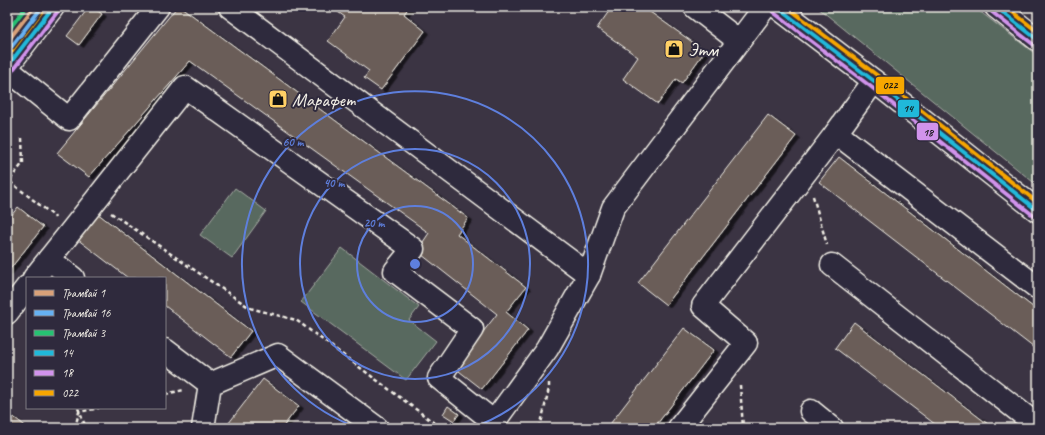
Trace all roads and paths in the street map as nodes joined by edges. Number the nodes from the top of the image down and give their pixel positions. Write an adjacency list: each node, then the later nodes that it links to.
1 (53, 7): 10 (street)
2 (158, 7): 10 (street)
3 (230, 7): 20 (street)
4 (695, 7): 9 (street)
5 (765, 7): 9 (street)
6 (777, 7): 11 (street)
7 (996, 7): 8 (street)
8 (1036, 35)
9 (739, 41): 20 (street)
10 (9, 60)
11 (874, 81): 12 (street); 17 (street)
12 (836, 133): 14 (street); 24 (street)
13 (22, 138): 15 (path)
14 (807, 171): 19 (path); 42 (street)
15 (8, 180): 18 (path)
16 (94, 202): 18 (street); 34 (street); 40 (path)
17 (1038, 211)
18 (53, 254): 21 (street); 22 (street)
19 (832, 265): 35 (street)
20 (589, 275): 34 (street)
21 (35, 277)
22 (72, 277)
23 (26, 288): 25 (street)
24 (1038, 288)
25 (7, 313)
26 (166, 351): 29 (street)
27 (549, 380): 41 (path)
28 (740, 383): 43 (path)
29 (210, 384): 38 (street); 39 (street)
30 (78, 409): 33 (path)
31 (94, 409): 33 (path)
32 (811, 411): 44 (street)
33 (79, 412): 36 (path); 37 (path)
34 (491, 425)
35 (1038, 426)
36 (75, 428)
37 (86, 428)
38 (202, 428)
39 (377, 428)
40 (440, 428)
41 (540, 428)
42 (679, 428)
43 (743, 428)
44 (832, 428)

